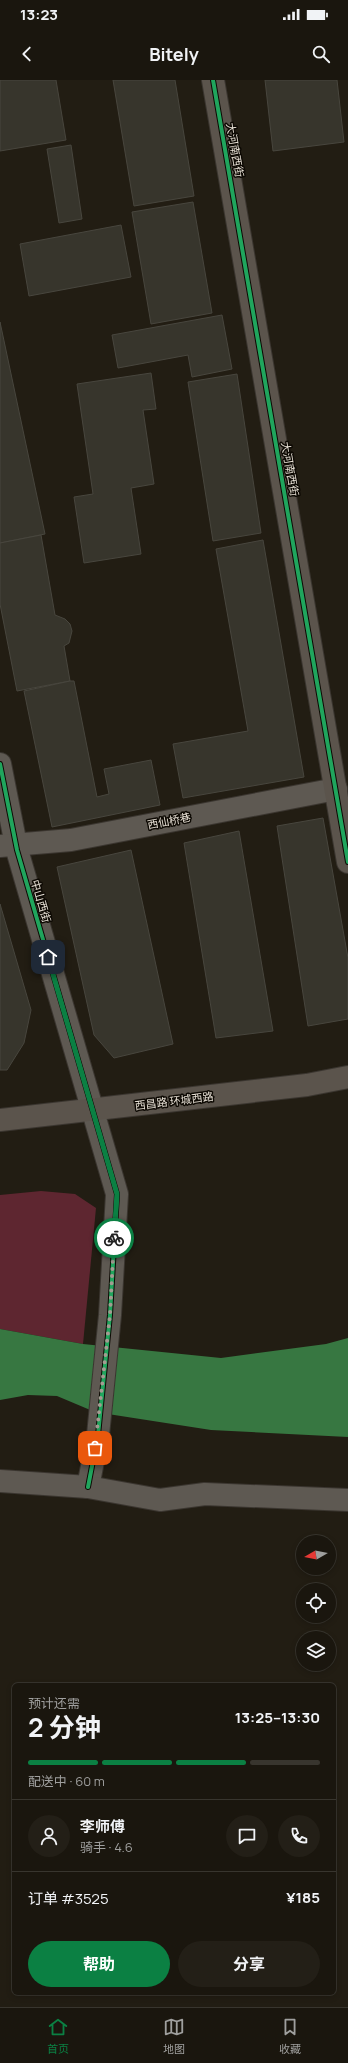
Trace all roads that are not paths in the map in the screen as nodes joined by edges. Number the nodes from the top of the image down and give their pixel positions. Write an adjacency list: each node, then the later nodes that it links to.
1 (214, 80): 3 (street, 大河南西街)
2 (0, 764): 4 (street, 中山西街)
3 (336, 789): 4 (street, 西仙桥巷); 5 (street, 大河南西街)
4 (8, 844): 7 (street, 中山西街)
5 (348, 862)
6 (348, 1077): 7 (street, 西昌路 环城西路)
7 (91, 1110): 8 (street, 西昌路 环城西路); 10 (street, 中山西街)
8 (0, 1120)
9 (0, 1481): 10 (street)
10 (88, 1487): 11 (street)
11 (348, 1500)

